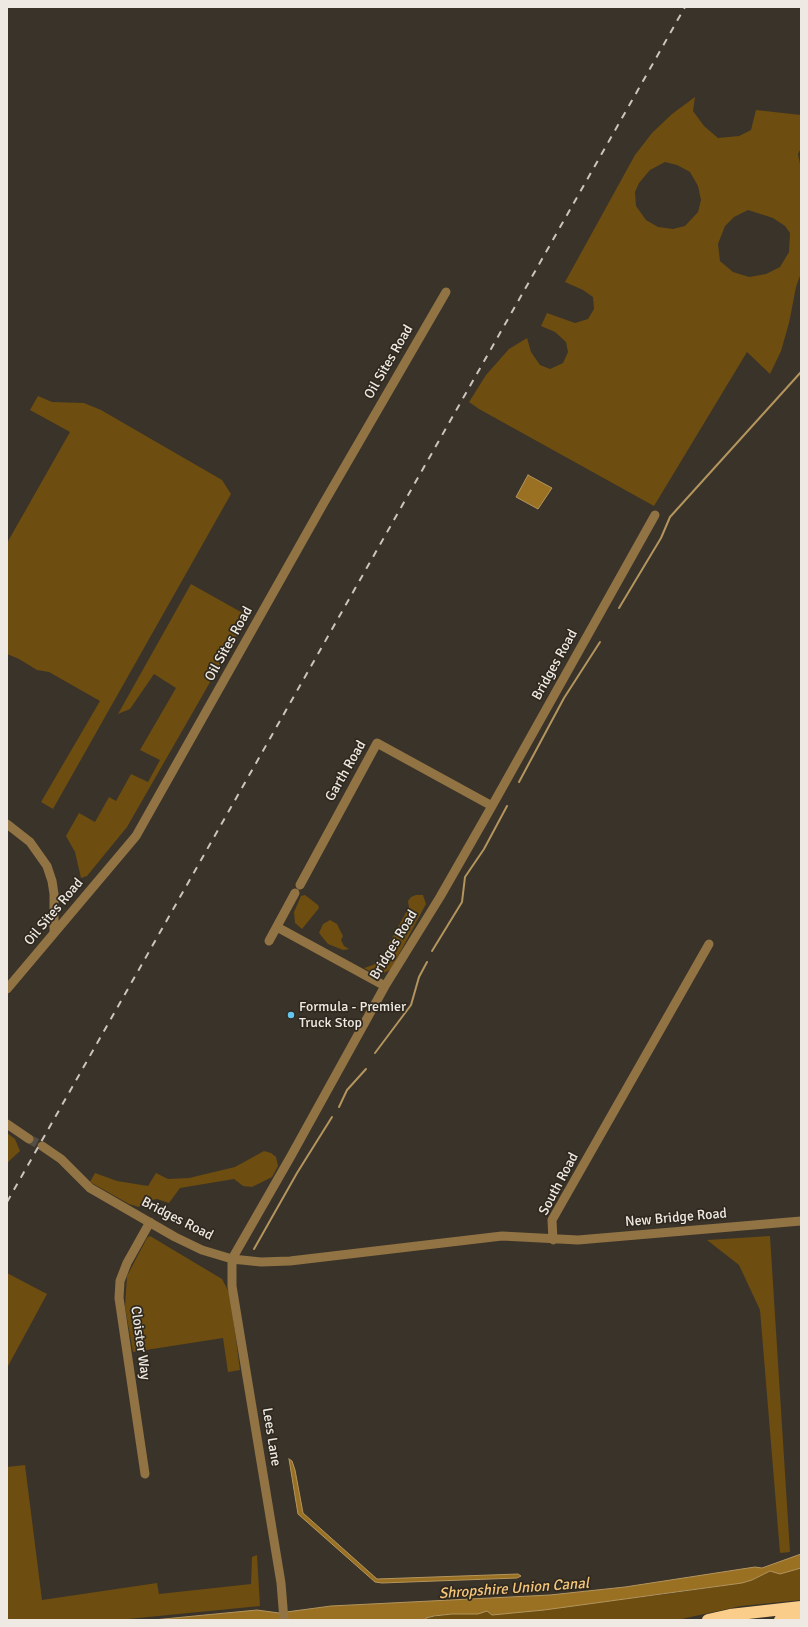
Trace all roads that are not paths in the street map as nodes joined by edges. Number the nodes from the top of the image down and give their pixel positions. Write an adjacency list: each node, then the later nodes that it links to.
1 (446, 292): 6 (street, Oil Sites Road)
2 (655, 516): 3 (street, Bridges Road)
3 (492, 806): 5 (street, Garth Road); 9 (street, Bridges Road)
4 (7, 824): 6 (street)
5 (277, 927): 7 (street, Garth Road); 9 (street)
6 (54, 933): 10 (street, Oil Sites Road)
7 (269, 941)
8 (709, 944): 16 (street, South Road)
9 (385, 986): 17 (street, Bridges Road)
10 (7, 989)
11 (7, 1124): 12 (street)
12 (29, 1139)
13 (42, 1146): 15 (street, Bridges Road)
14 (801, 1221): 16 (street, New Bridge Road)
15 (150, 1222): 17 (street, Bridges Road); 18 (street, Cloister Way)
16 (553, 1240): 17 (street)
17 (232, 1259): 21 (street, Lees Lane)
18 (145, 1474)
19 (801, 1607): 22 (highway)
20 (801, 1618): 23 (highway)
21 (284, 1620)
22 (708, 1620)
23 (780, 1620)

